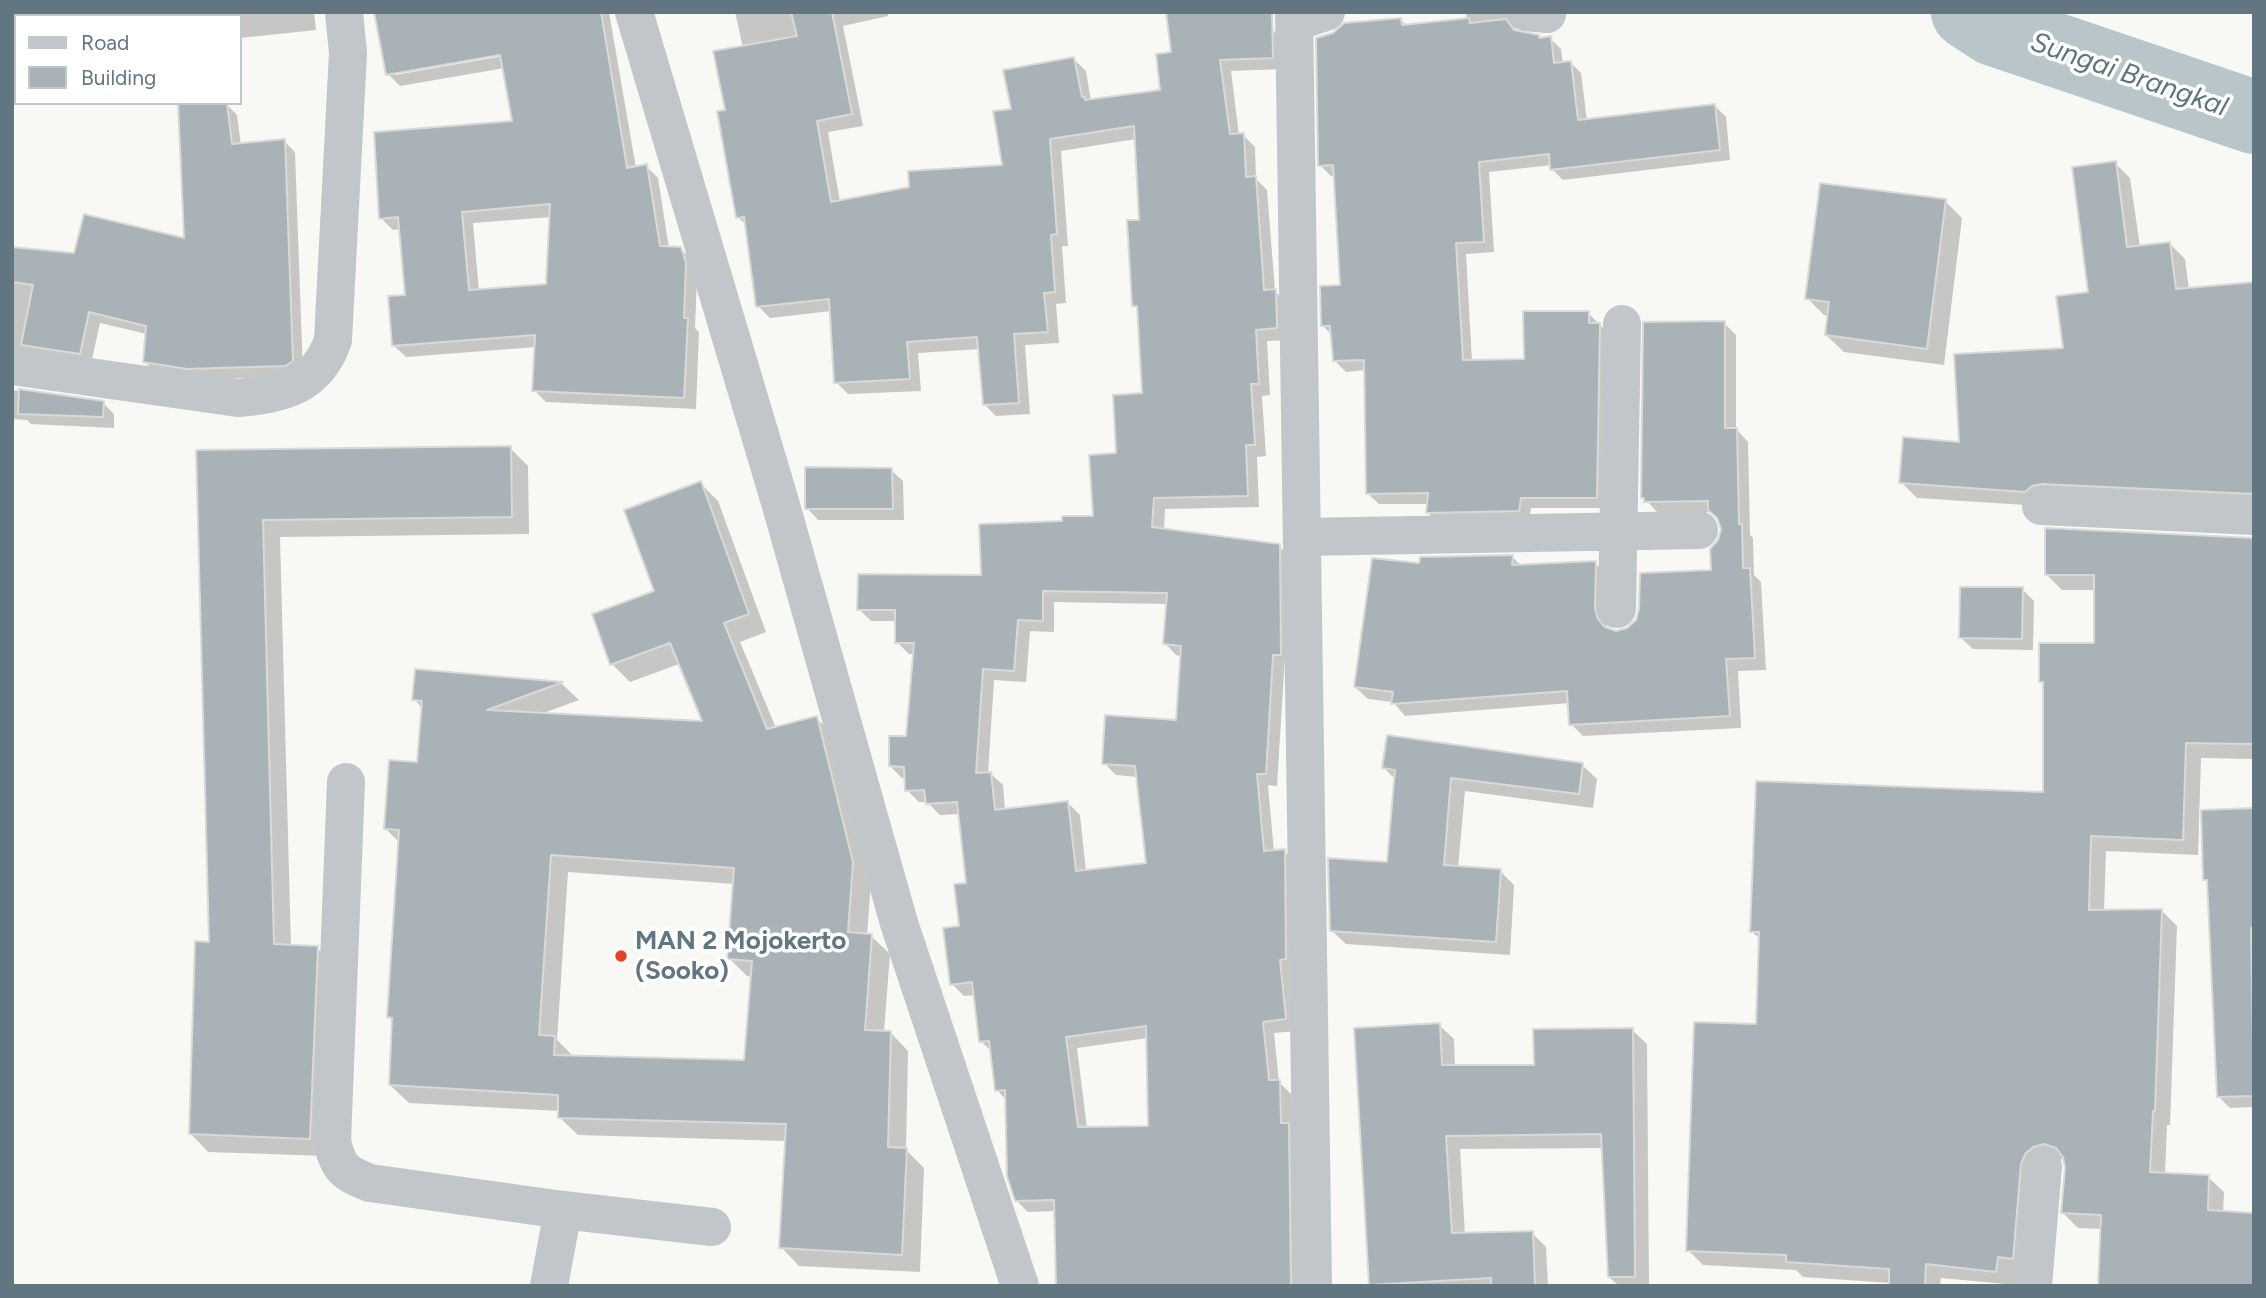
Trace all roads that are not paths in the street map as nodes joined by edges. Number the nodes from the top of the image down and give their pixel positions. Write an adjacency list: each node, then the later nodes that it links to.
1 (344, 12): 5 (street)
2 (634, 12): 17 (street)
3 (1305, 16): 10 (street)
4 (1622, 324): 9 (street)
5 (12, 366)
6 (2041, 506): 7 (street)
7 (2254, 516)
8 (1699, 530): 9 (street)
9 (1618, 532): 10 (street); 11 (street)
10 (1302, 537): 18 (street)
11 (1617, 610)
12 (345, 782): 14 (street)
13 (2043, 1166): 19 (street)
14 (563, 1210): 15 (street); 16 (street)
15 (712, 1227)
16 (549, 1286)
17 (1020, 1286)
18 (1313, 1286)
19 (2033, 1286)

